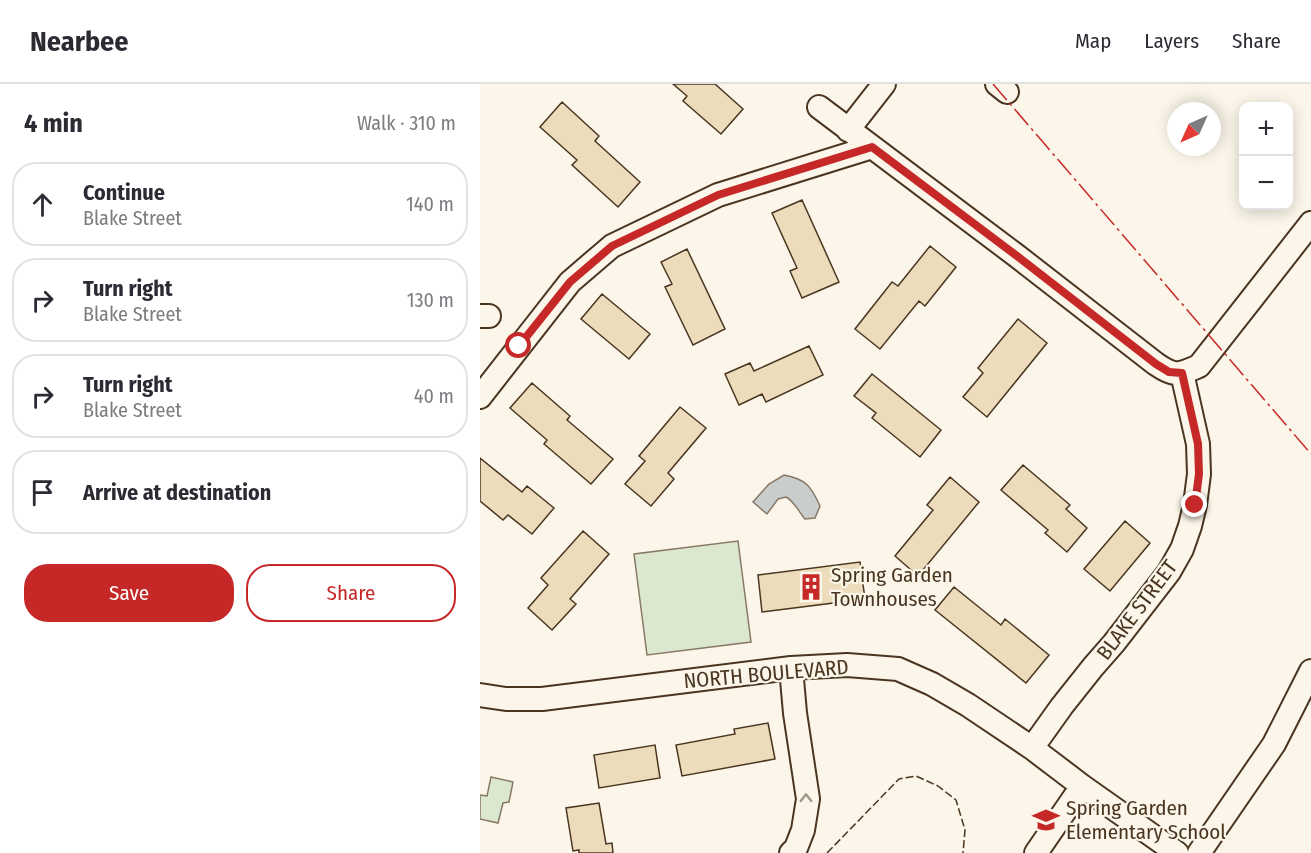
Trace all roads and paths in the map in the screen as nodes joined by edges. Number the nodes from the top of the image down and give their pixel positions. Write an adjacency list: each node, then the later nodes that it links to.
1 (884, 84): 3 (street)
2 (819, 107): 3 (street)
3 (848, 130): 4 (street)
4 (872, 147): 6 (street); 7 (street)
5 (1311, 223): 6 (street)
6 (1182, 373): 11 (street, BLAKE STREET)
7 (480, 397)
8 (791, 668): 10 (street, NORTH BOULEVARD); 11 (street, NORTH BOULEVARD); 13 (street, one-way to 8)
9 (1311, 671): 16 (street)
10 (480, 695)
11 (1032, 747): 12 (street, NORTH BOULEVARD)
12 (1082, 786): 14 (street); 15 (street, NORTH BOULEVARD)
13 (791, 853)
14 (1036, 853)
15 (1177, 853)
16 (1199, 853)

